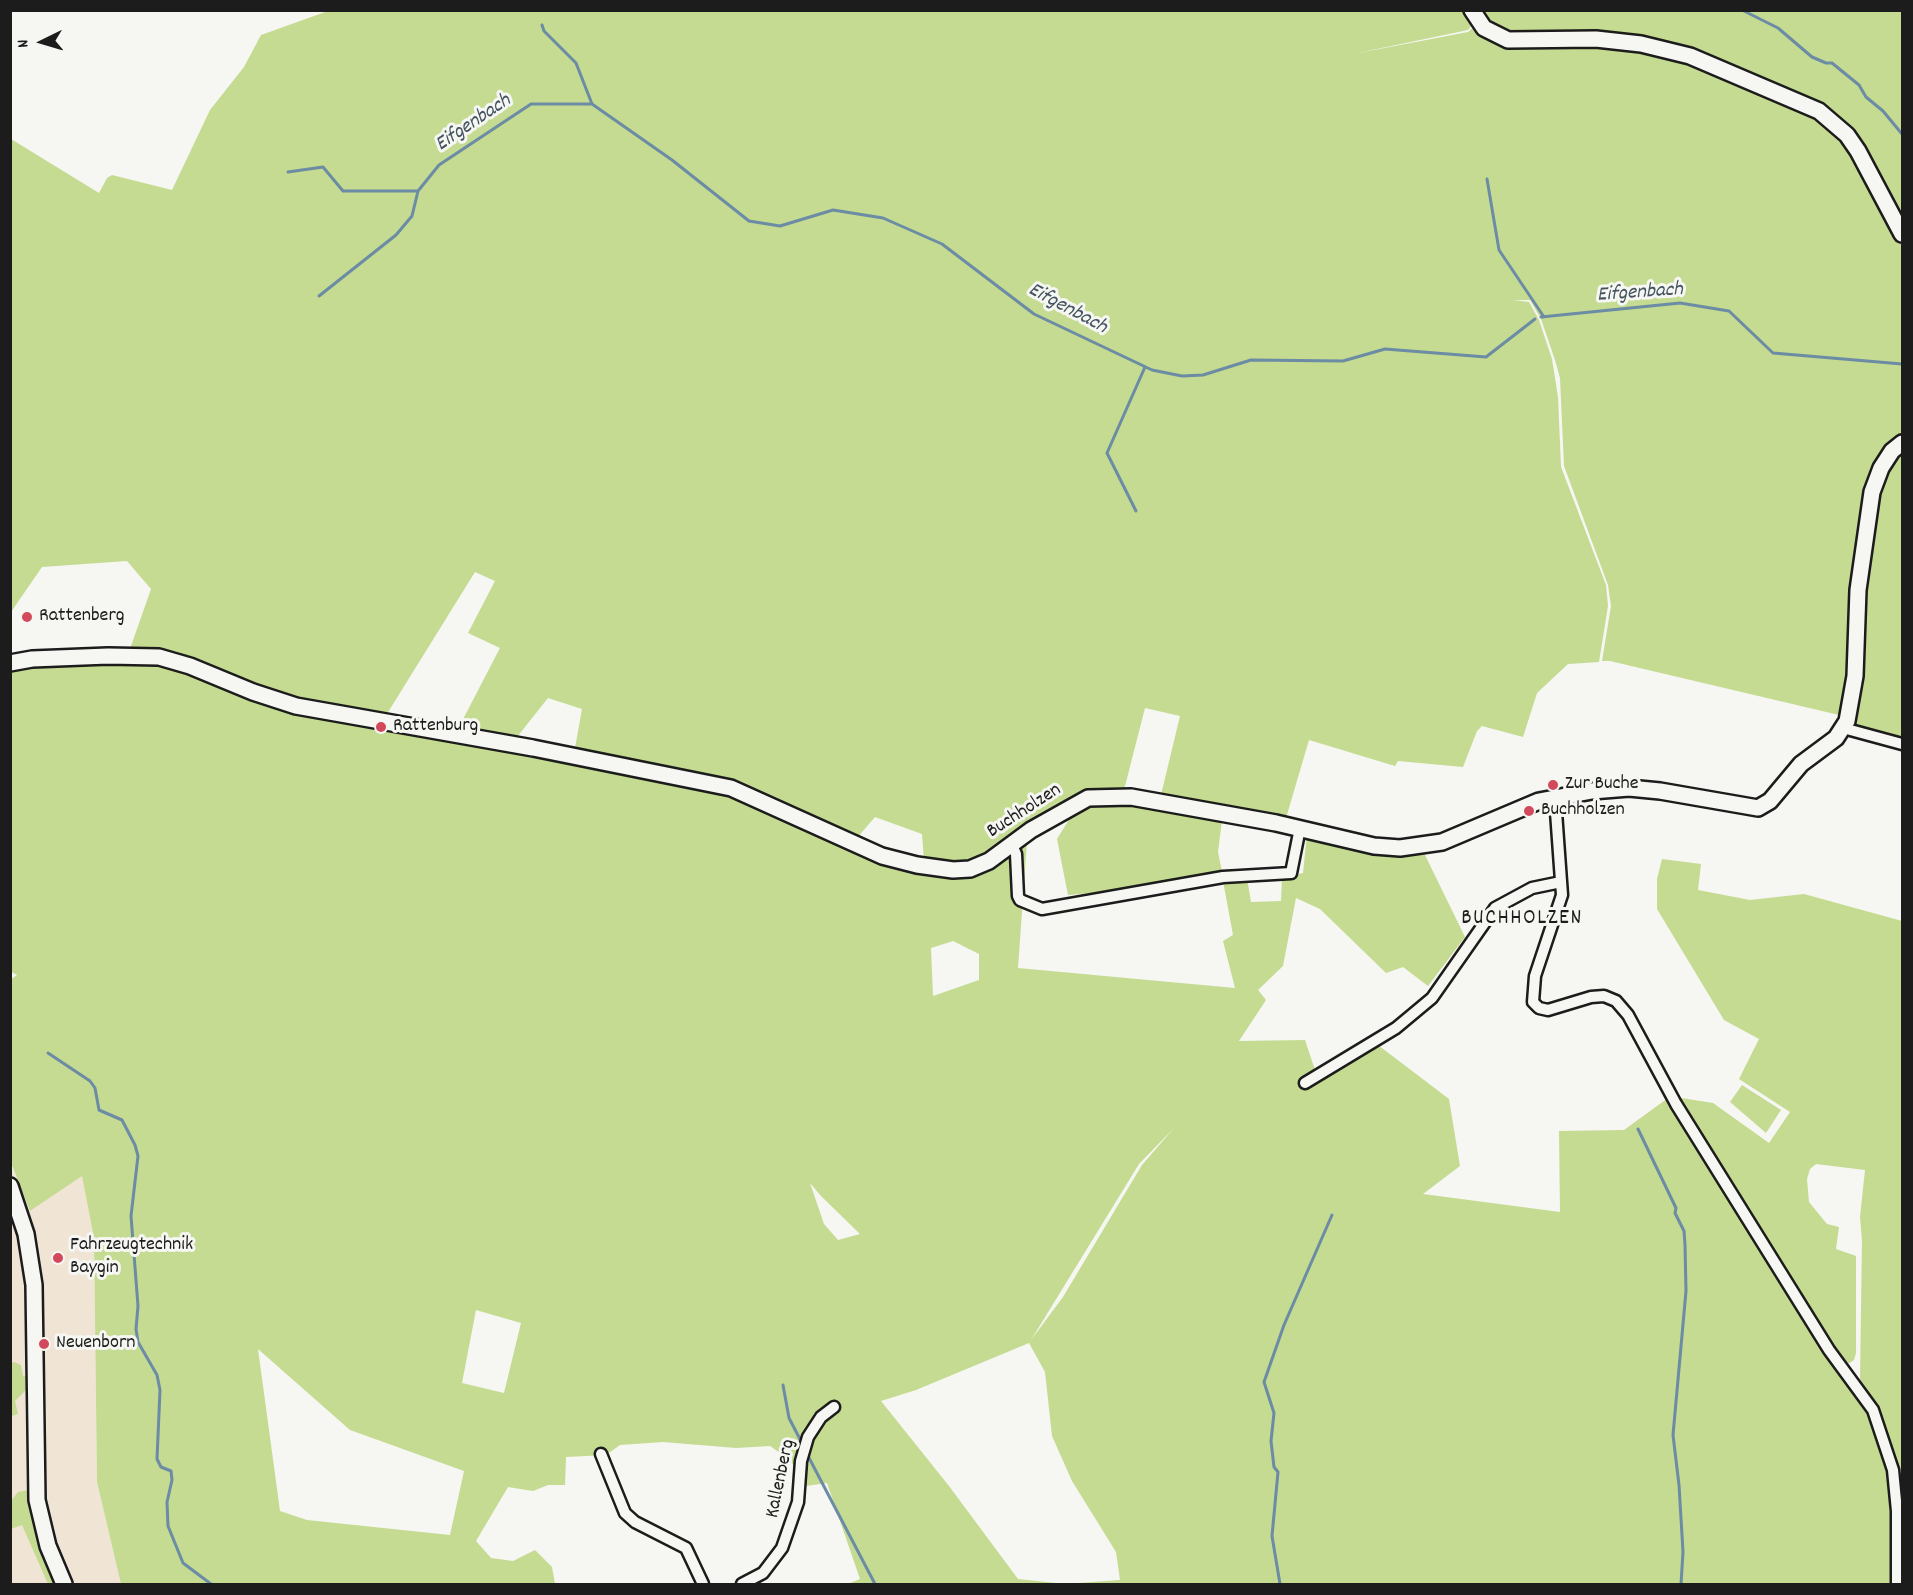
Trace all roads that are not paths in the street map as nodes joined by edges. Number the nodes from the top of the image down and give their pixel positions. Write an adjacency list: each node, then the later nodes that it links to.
1 (1472, 10): 2 (street)
2 (1902, 234)
3 (1902, 443): 5 (street)
4 (10, 663): 9 (street, Buchholzen)
5 (1843, 728): 6 (street); 7 (street, Buchholzen)
6 (1902, 744)
7 (1555, 798): 8 (street, Buchholzen); 10 (street)
8 (1300, 828): 9 (street, Buchholzen); 9 (street)
9 (1012, 845)
10 (1562, 882): 11 (street); 18 (street)
11 (1305, 1083)
12 (10, 1186): 15 (street)
13 (834, 1407): 17 (street, Kallenberg)
14 (601, 1454): 16 (street)
15 (64, 1584)
16 (704, 1584)
17 (742, 1584)
18 (1897, 1584)

